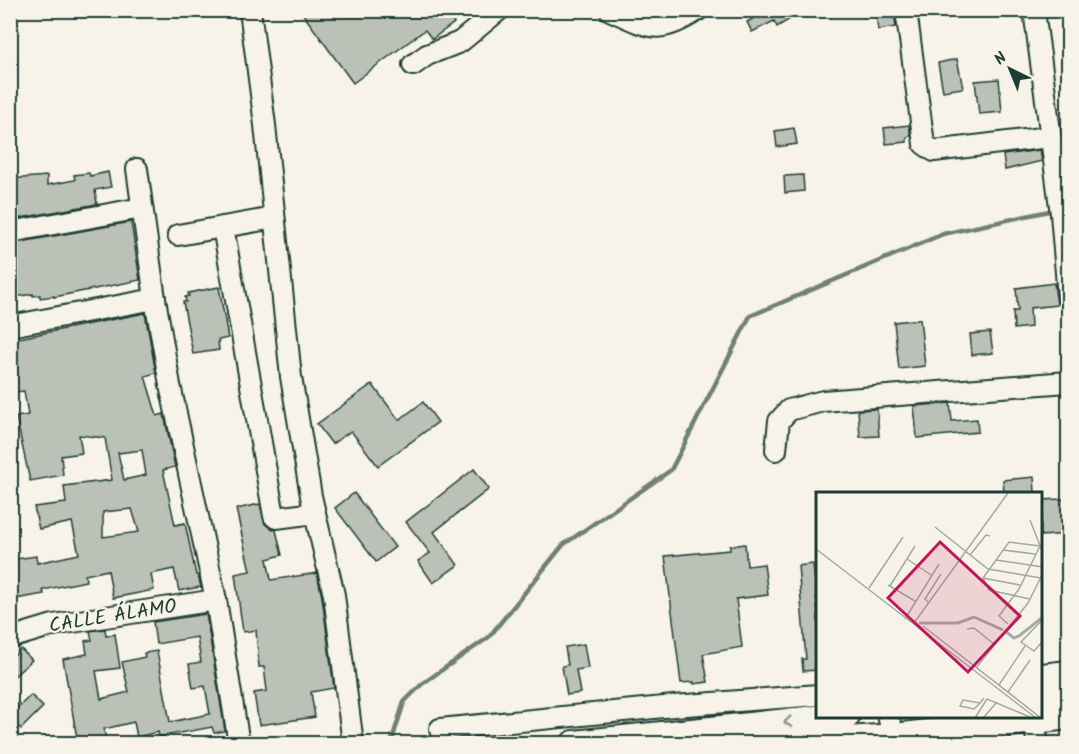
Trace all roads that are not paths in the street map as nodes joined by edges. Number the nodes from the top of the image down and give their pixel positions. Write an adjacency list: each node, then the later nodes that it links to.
1 (250, 10): 11 (street)
2 (499, 10): 7 (street)
3 (610, 10): 4 (street)
4 (698, 10)
5 (906, 10): 8 (street)
6 (1034, 10): 8 (street)
7 (413, 64)
8 (1049, 137): 15 (street)
9 (137, 169): 10 (street)
10 (142, 208): 13 (street); 16 (street)
11 (274, 219): 12 (street); 20 (street)
12 (223, 227): 14 (street); 20 (street)
13 (10, 232)
14 (178, 235)
15 (1068, 297)
16 (155, 299): 17 (street); 21 (street)
17 (10, 326)
18 (1068, 382): 19 (street)
19 (776, 450)
20 (315, 513): 36 (street)
21 (216, 600): 22 (street, CALLE ÁLAMO); 35 (street)
22 (10, 638)
23 (1068, 671): 24 (street)
24 (1043, 674)
25 (1068, 694): 27 (main road)
26 (816, 695): 31 (street)
27 (1043, 715)
28 (1068, 716): 30 (main road)
29 (836, 718): 37 (main road, one-way to 37)
30 (1037, 720): 33 (main road)
31 (440, 729)
32 (893, 732): 33 (main road); 34 (main road)
33 (973, 735)
34 (817, 742): 38 (main road)
35 (239, 744)
36 (353, 744)
37 (574, 744)
38 (780, 744)

